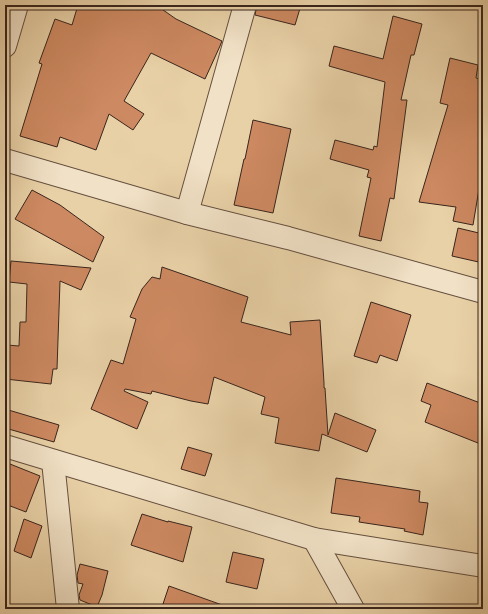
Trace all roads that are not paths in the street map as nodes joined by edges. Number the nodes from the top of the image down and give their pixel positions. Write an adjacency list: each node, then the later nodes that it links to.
1 (17, 5): 3 (street)
2 (245, 5): 5 (street)
3 (5, 46)
4 (5, 160): 5 (street)
5 (187, 213): 6 (street)
6 (483, 292)
7 (5, 446): 8 (street)
8 (53, 461): 9 (street); 11 (street)
9 (314, 539): 10 (street); 12 (street)
10 (483, 566)
11 (68, 609)
12 (353, 609)

